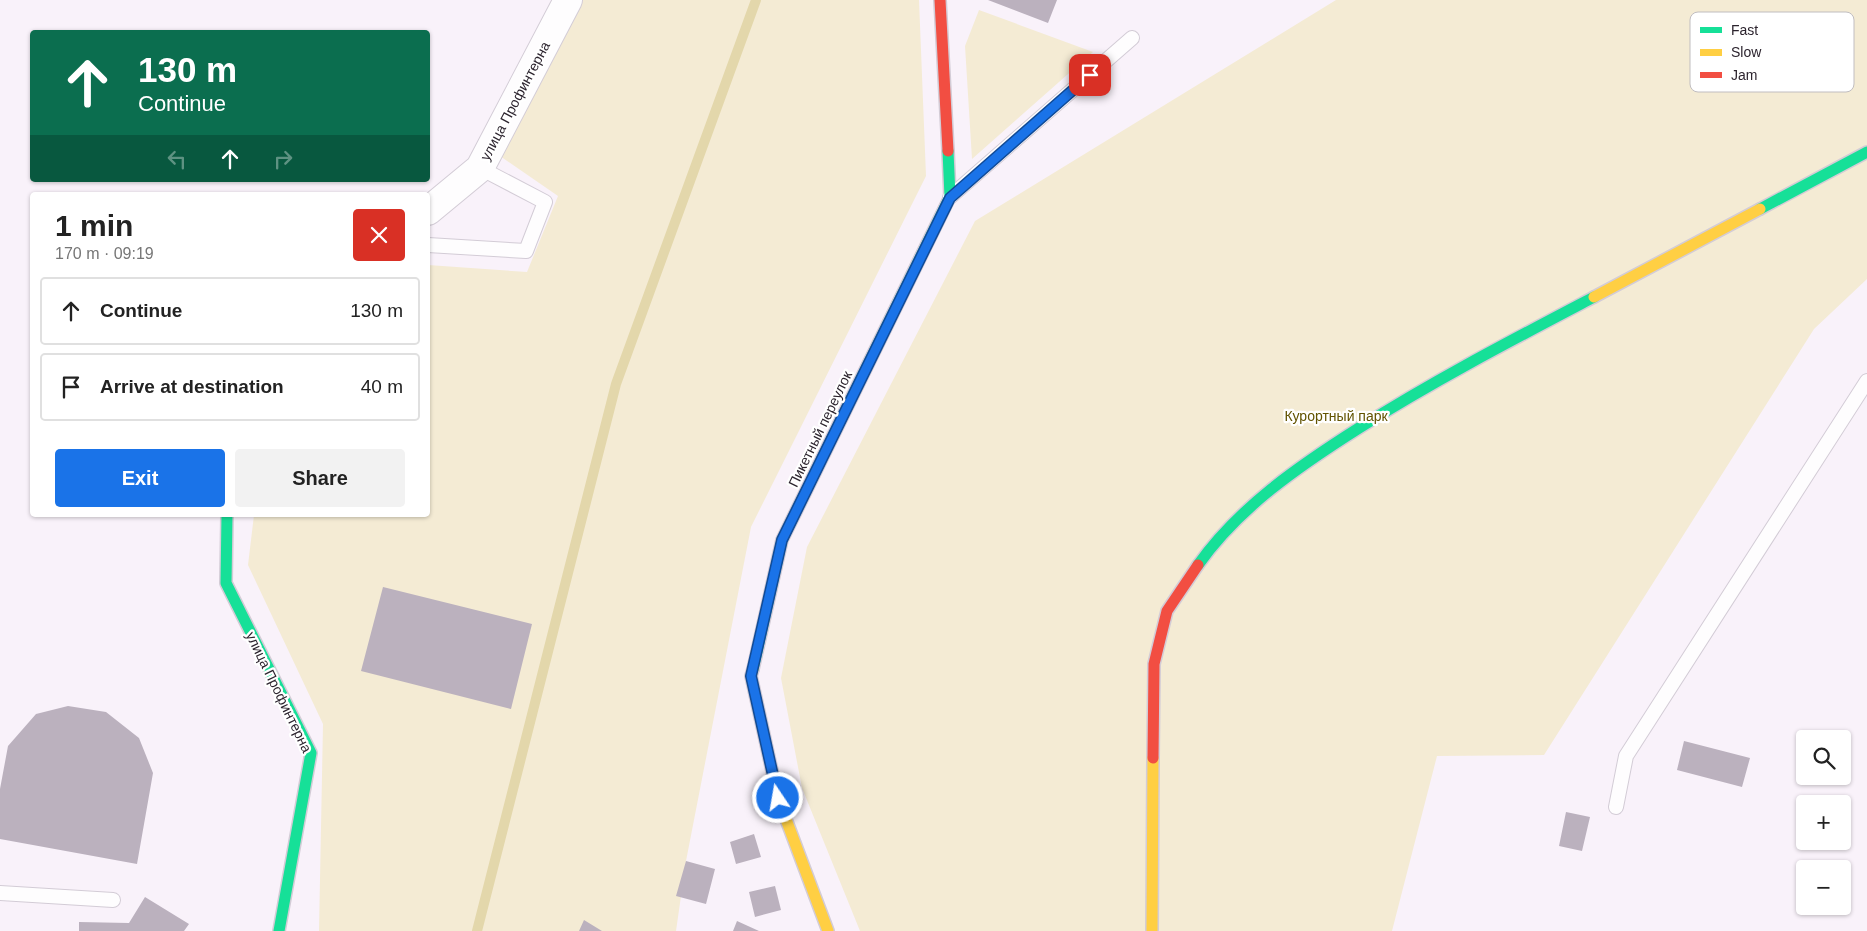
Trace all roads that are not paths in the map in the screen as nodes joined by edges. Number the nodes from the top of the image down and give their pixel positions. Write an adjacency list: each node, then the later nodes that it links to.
1 (568, 0): 5 (street, улица Профинтерна)
2 (940, 0): 6 (street, Пикетный переулок)
3 (1132, 38): 6 (lane)
4 (1867, 152): 16 (street)
5 (480, 168): 7 (street, улица Профинтерна); 8 (lane)
6 (950, 198): 15 (street, Пикетный переулок)
7 (430, 209)
8 (430, 244)
9 (1867, 381): 11 (lane)
10 (227, 517): 14 (street, улица Профинтерна)
11 (1616, 807)
12 (0, 894): 13 (lane)
13 (113, 900)
14 (279, 931)
15 (828, 931)
16 (1152, 931)

